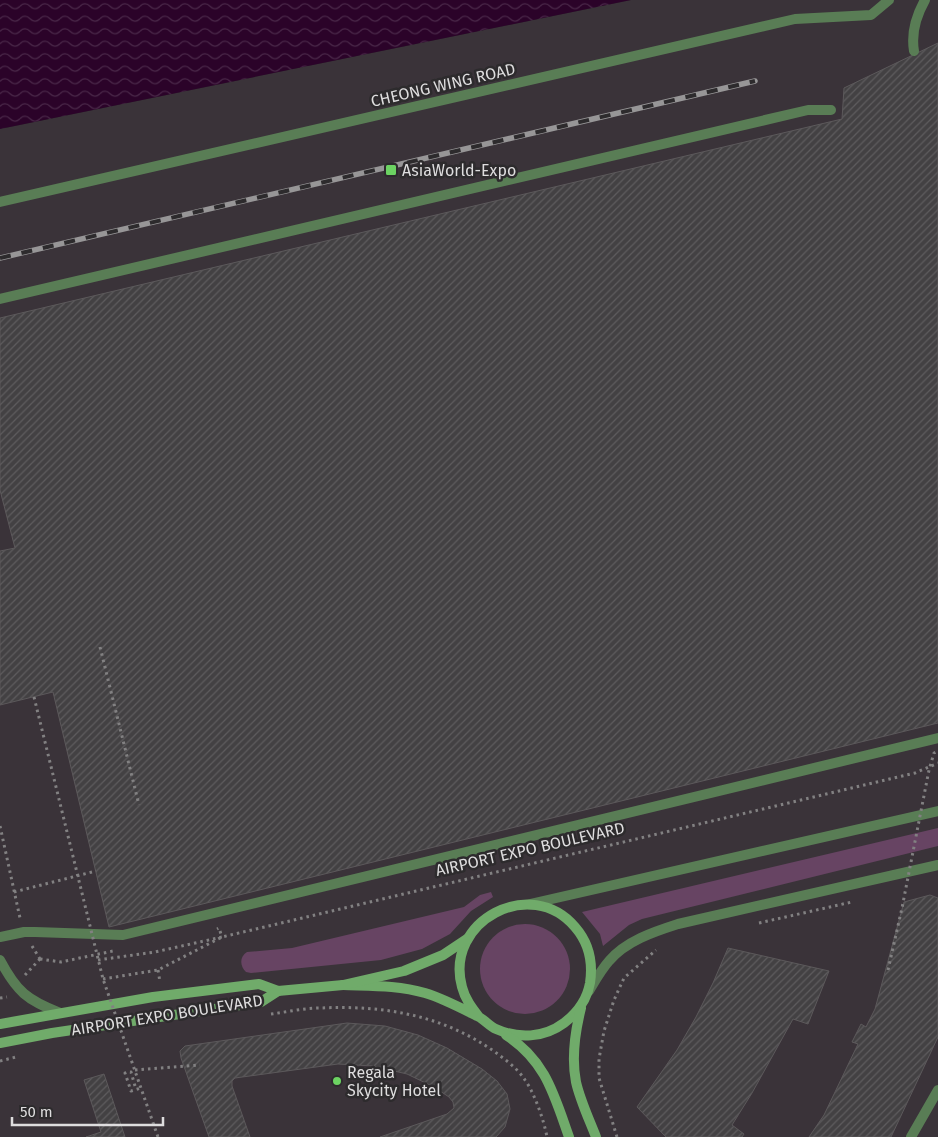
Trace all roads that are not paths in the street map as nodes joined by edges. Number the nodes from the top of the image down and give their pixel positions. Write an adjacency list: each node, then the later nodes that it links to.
1 (889, 0): 5 (street, CHEONG WING ROAD)
2 (924, 0): 3 (street)
3 (914, 51)
4 (831, 110): 6 (street)
5 (0, 202)
6 (0, 299)
7 (938, 738): 11 (street)
8 (938, 811): 10 (street, AIRPORT EXPO BOULEVARD)
9 (938, 865): 16 (street, AIRPORT EXPO BOULEVARD)
10 (530, 904): 12 (street, AIRPORT EXPO BOULEVARD); 16 (street, AIRPORT EXPO BOULEVARD)
11 (0, 937)
12 (467, 938): 14 (street, AIRPORT EXPO BOULEVARD); 19 (street, AIRPORT EXPO BOULEVARD)
13 (0, 960): 18 (street)
14 (343, 985): 15 (street, AIRPORT EXPO BOULEVARD); 19 (street, AIRPORT EXPO BOULEVARD)
15 (278, 991): 18 (street, AIRPORT EXPO BOULEVARD); 22 (street, AIRPORT EXPO BOULEVARD)
16 (588, 991): 17 (street, AIRPORT EXPO BOULEVARD)
17 (582, 1004): 21 (street, AIRPORT EXPO BOULEVARD); 25 (street)
18 (60, 1012): 20 (street, AIRPORT EXPO BOULEVARD)
19 (479, 1017): 21 (street, AIRPORT EXPO BOULEVARD)
20 (0, 1024)
21 (494, 1028): 24 (street)
22 (0, 1043)
23 (938, 1090): 26 (street)
24 (569, 1137)
25 (596, 1137)
26 (911, 1137)

